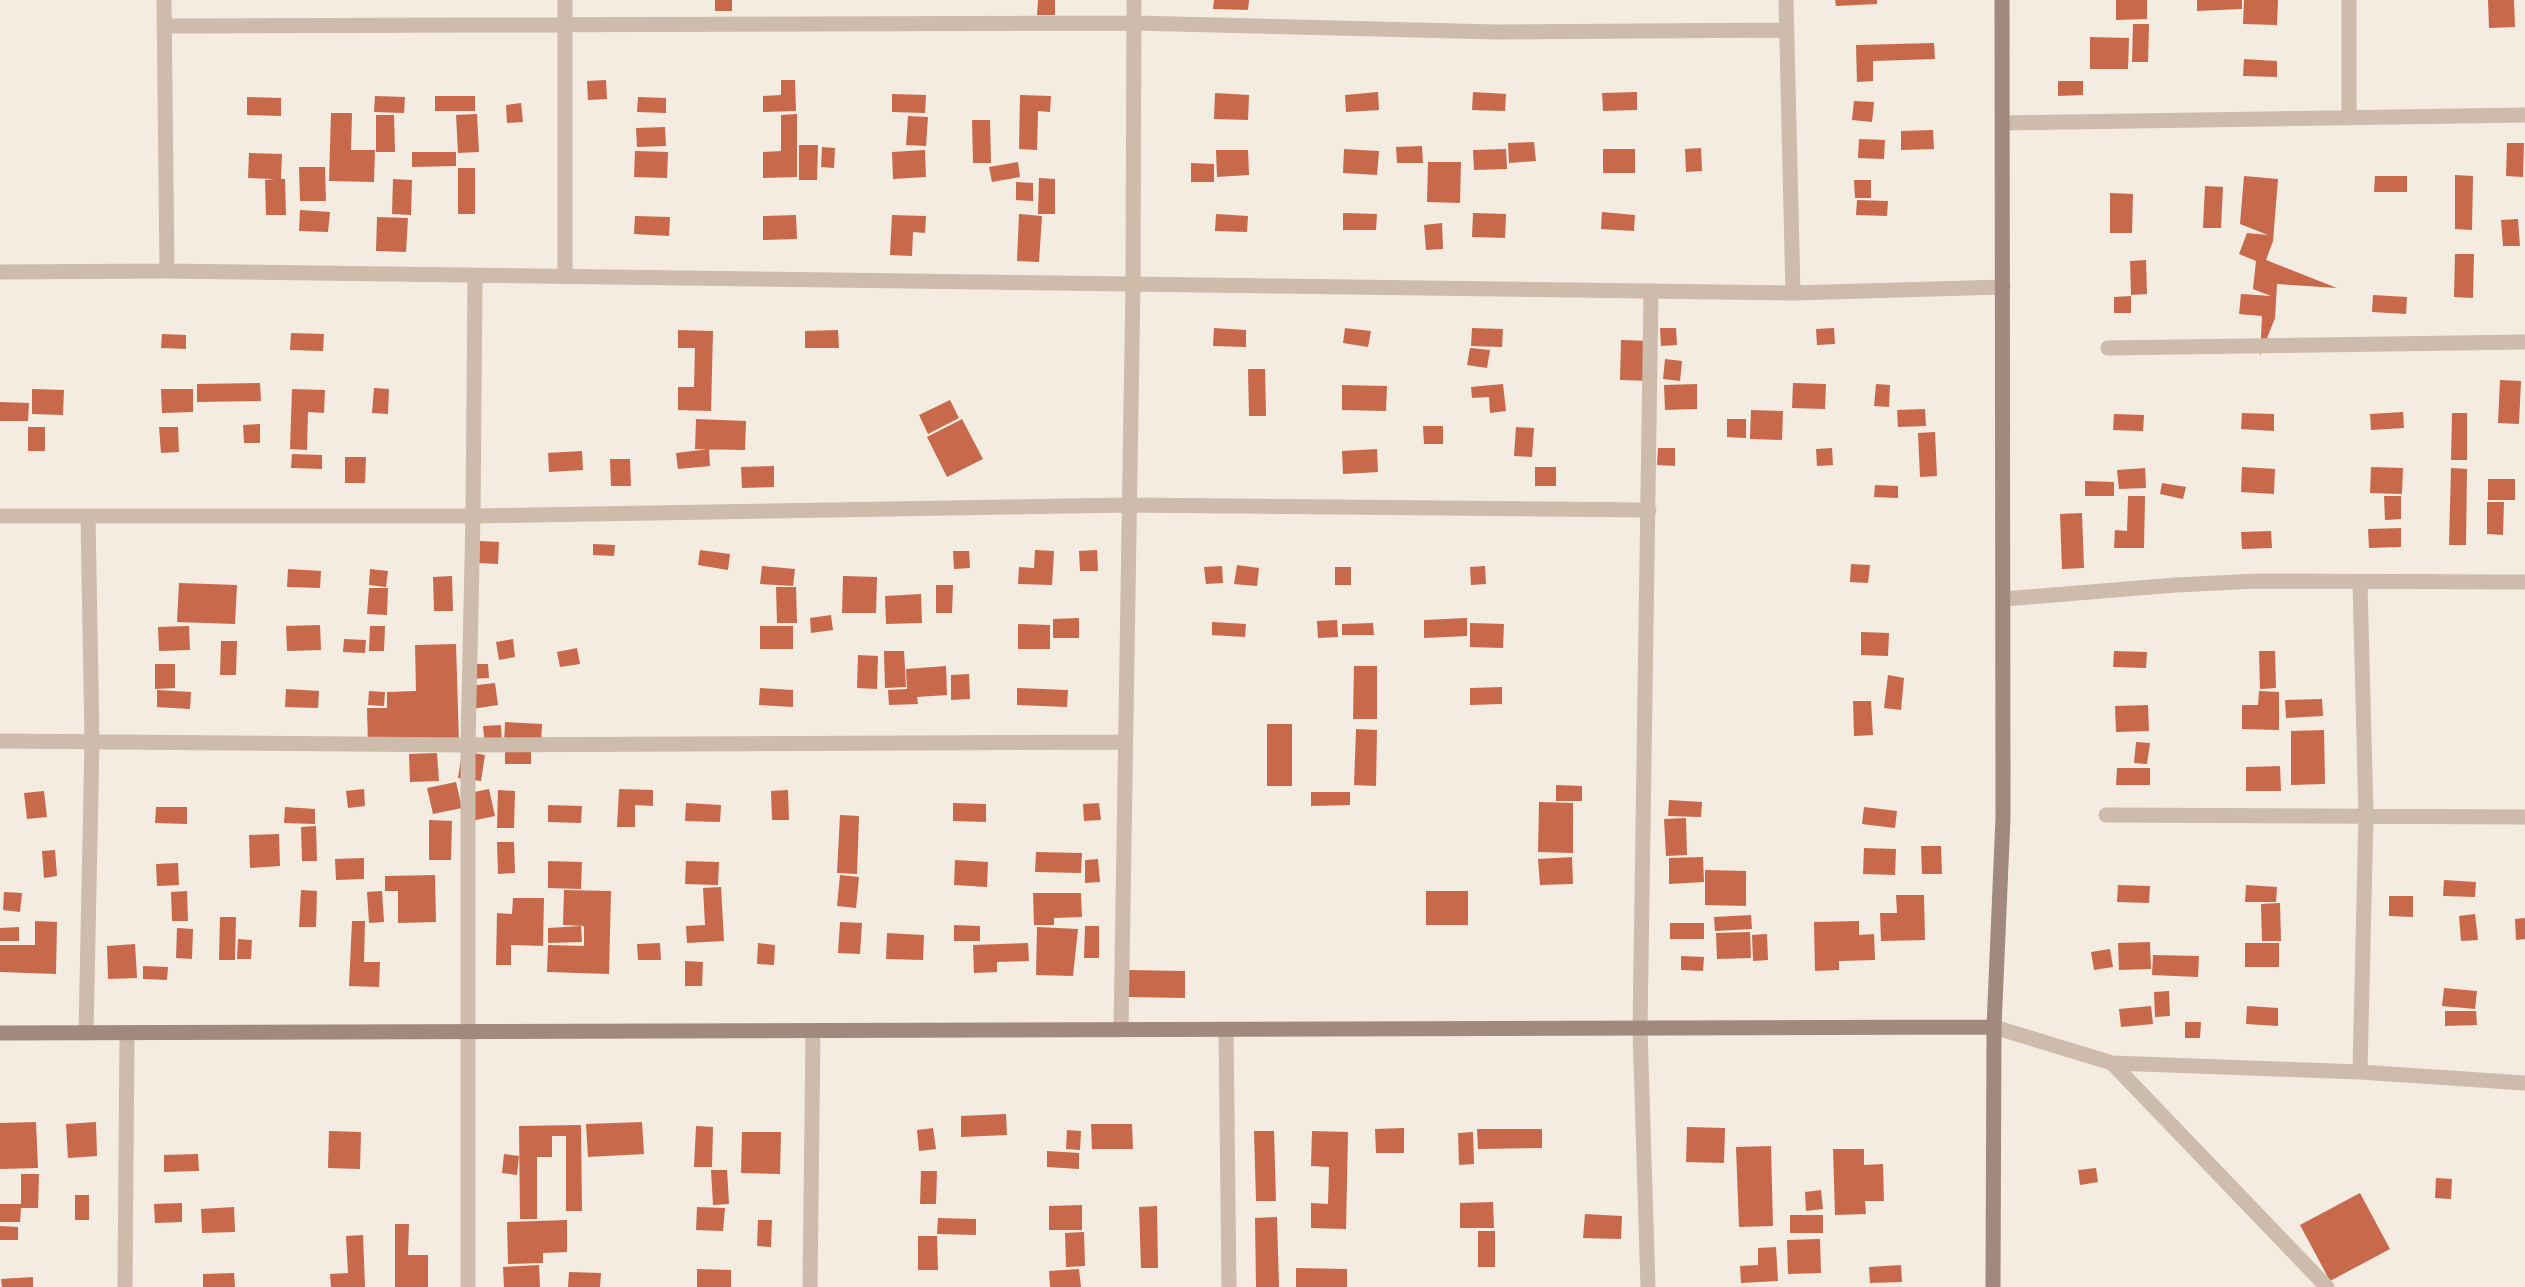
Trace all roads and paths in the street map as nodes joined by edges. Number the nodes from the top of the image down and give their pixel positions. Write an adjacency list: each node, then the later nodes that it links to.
1 (164, 0): 9 (street)
2 (565, 0): 8 (street)
3 (1134, 0): 7 (street)
4 (1786, 0): 10 (street)
5 (2002, 0): 13 (street)
6 (2349, 0): 12 (street)
7 (1134, 23): 8 (street); 10 (street); 18 (street)
8 (565, 25): 9 (street); 17 (street)
9 (164, 26): 14 (street)
10 (1787, 30): 21 (street)
11 (2525, 115): 12 (street)
12 (2349, 118): 13 (street)
13 (2003, 123): 19 (street)
14 (166, 271): 15 (street); 16 (street)
15 (0, 272)
16 (475, 276): 17 (street); 28 (street)
17 (565, 277): 18 (street)
18 (1133, 284): 20 (street); 24 (street)
19 (2003, 287): 21 (street); 31 (street)
20 (1651, 291): 21 (street); 25 (street)
21 (1793, 293)
22 (2525, 342): 23 (street)
23 (2108, 348)
24 (1128, 505): 25 (street); 28 (street); 34 (street)
25 (1649, 510): 41 (street)
26 (0, 516): 27 (street)
27 (88, 516): 28 (street); 33 (street)
28 (473, 516): 35 (street)
29 (2525, 582): 30 (street)
30 (2360, 583): 31 (street); 37 (street)
31 (2004, 599): 39 (street)
32 (0, 741): 33 (street)
33 (92, 741): 35 (street); 46 (street)
34 (1125, 742): 35 (street); 40 (street)
35 (468, 745): 44 (street)
36 (2106, 815): 37 (street)
37 (2366, 815): 38 (street); 49 (street)
38 (2525, 817)
39 (1994, 1027): 41 (street); 48 (street); 56 (street)
40 (1120, 1029): 42 (street); 43 (street)
41 (1640, 1029): 42 (street); 55 (street)
42 (1226, 1030): 54 (street)
43 (813, 1031): 44 (street); 53 (street)
44 (467, 1032): 47 (street); 52 (street)
45 (0, 1033): 46 (street)
46 (86, 1033): 47 (street)
47 (127, 1034): 51 (street)
48 (2112, 1063): 49 (street); 57 (street)
49 (2360, 1072): 50 (street)
50 (2525, 1083)
51 (125, 1287)
52 (468, 1287)
53 (810, 1287)
54 (1229, 1287)
55 (1648, 1287)
56 (1993, 1287)
57 (2327, 1287)

